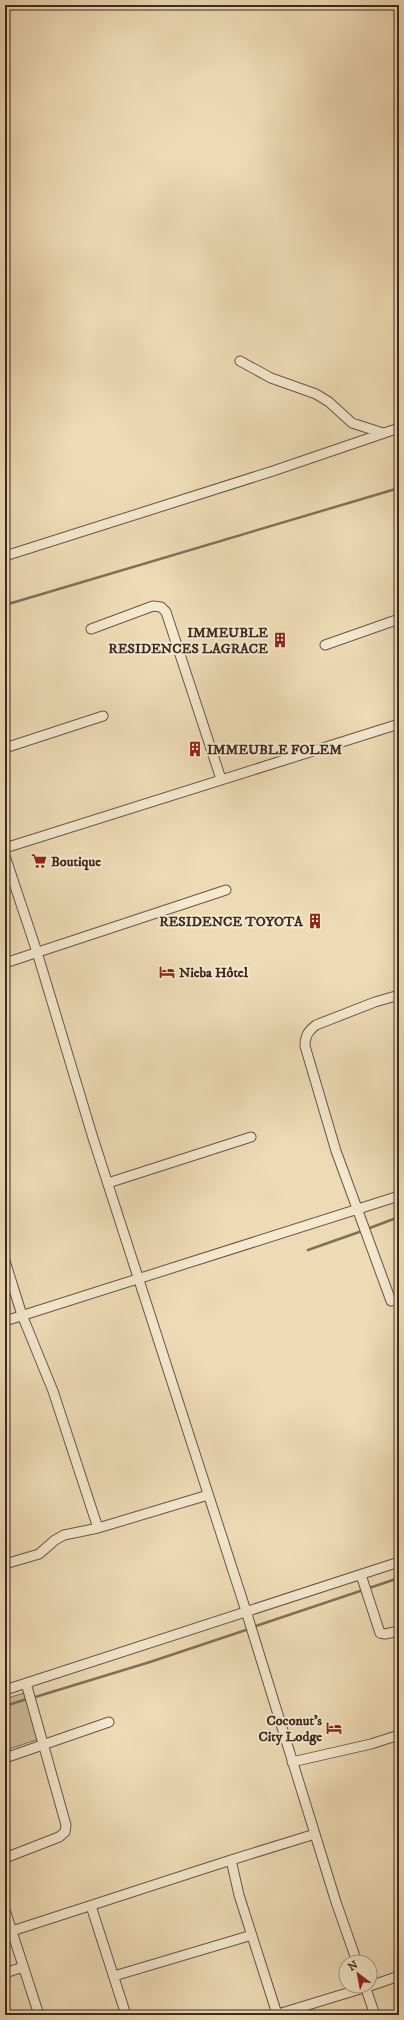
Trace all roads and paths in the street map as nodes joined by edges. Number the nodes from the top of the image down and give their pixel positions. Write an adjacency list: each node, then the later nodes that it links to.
1 (240, 361): 3 (street)
2 (399, 428): 3 (street)
3 (383, 433): 4 (street)
4 (5, 556)
5 (399, 619): 7 (street)
6 (91, 629): 11 (street)
7 (325, 645)
8 (103, 716): 10 (street)
9 (399, 724): 11 (street)
10 (5, 748)
11 (221, 779): 12 (street)
12 (5, 848)
13 (5, 856): 15 (street)
14 (226, 890): 15 (street)
15 (37, 952): 16 (street); 19 (street)
16 (5, 963)
17 (399, 995): 21 (street)
18 (252, 1137): 19 (street)
19 (108, 1183): 23 (street)
20 (399, 1196): 21 (street)
21 (356, 1209): 23 (street); 24 (street)
22 (5, 1261): 25 (street)
23 (138, 1279): 25 (street); 27 (street)
24 (391, 1302)
25 (22, 1315): 26 (street); 28 (street)
26 (5, 1321)
27 (208, 1495): 28 (street); 32 (street)
28 (98, 1528): 30 (street)
29 (399, 1562): 31 (street)
30 (5, 1564)
31 (361, 1574): 32 (street); 33 (street)
32 (246, 1611): 34 (street); 40 (street)
33 (399, 1631)
34 (26, 1683): 35 (street); 38 (street)
35 (5, 1690)
36 (109, 1722): 38 (street)
37 (399, 1734): 40 (street)
38 (43, 1745): 39 (street); 42 (street)
39 (5, 1758)
40 (292, 1762): 41 (street)
41 (316, 1834): 43 (street); 48 (street)
42 (5, 1858)
43 (231, 1860): 44 (street); 47 (street)
44 (91, 1906): 46 (street); 51 (street)
45 (5, 1910): 46 (street)
46 (12, 1931): 49 (street)
47 (252, 1935): 51 (street); 58 (street)
48 (354, 1954)
49 (23, 1966): 50 (street); 56 (street)
50 (5, 1973)
51 (114, 1976): 57 (street)
52 (399, 1976): 53 (street)
53 (378, 1983)
54 (343, 1994): 58 (street)
55 (370, 1994): 59 (street)
56 (39, 2015)
57 (126, 2015)
58 (276, 2015)
59 (375, 2015)

